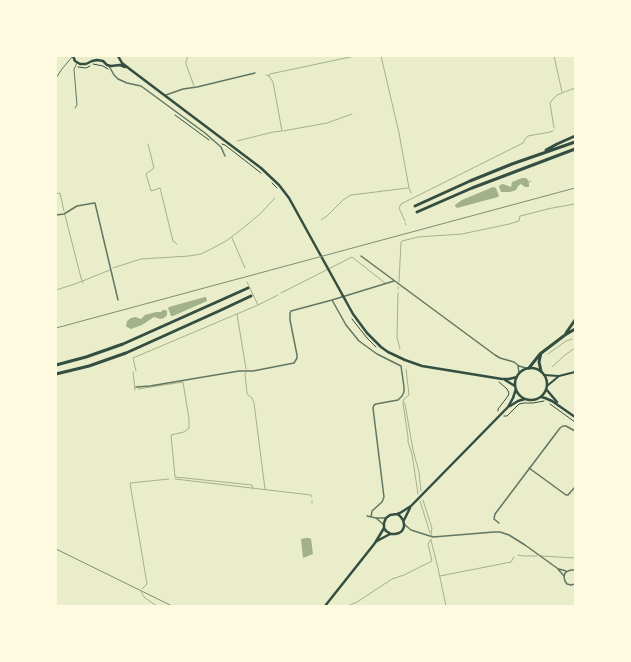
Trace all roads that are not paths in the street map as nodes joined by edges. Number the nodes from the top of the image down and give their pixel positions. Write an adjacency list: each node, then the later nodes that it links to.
1 (73, 56): 3 (main road); 9 (lane)
2 (119, 57): 5 (main road); 6 (main road)
3 (77, 63): 4 (main road); 13 (lane)
4 (109, 66): 5 (main road); 8 (street)
5 (115, 67): 6 (main road); 8 (street)
6 (131, 70): 11 (main road)
7 (255, 73): 10 (street)
8 (114, 75): 19 (street)
9 (56, 78)
10 (170, 94): 11 (street); 12 (street)
11 (165, 96): 12 (main road)
12 (168, 98): 43 (main road)
13 (75, 108)
14 (575, 137): 16 (highway); 18 (highway)
15 (575, 142): 16 (highway)
16 (559, 147): 18 (highway)
17 (574, 149): 21 (highway)
18 (542, 153): 20 (highway)
19 (225, 156)
20 (415, 206)
21 (417, 212)
22 (56, 215): 27 (street)
23 (361, 256): 24 (street)
24 (395, 282): 28 (street); 33 (street)
25 (248, 288): 34 (highway)
26 (251, 296): 39 (highway)
27 (118, 300)
28 (332, 300): 44 (street); 58 (street)
29 (575, 320): 31 (highway)
30 (575, 329): 31 (highway)
31 (565, 335): 32 (highway)
32 (542, 352): 35 (highway); 36 (highway)
33 (517, 364): 35 (street); 38 (street)
34 (56, 366)
35 (527, 368): 36 (main road); 38 (main road)
36 (541, 371): 40 (main road)
37 (575, 372): 41 (main road)
38 (519, 373): 42 (main road)
39 (56, 374)
40 (544, 375): 41 (main road); 45 (main road)
41 (559, 376): 45 (main road)
42 (517, 377): 43 (main road); 46 (main road)
43 (502, 379): 46 (main road)
44 (136, 387)
45 (547, 387): 47 (main road); 49 (main road)
46 (516, 388): 48 (main road); 50 (main road)
47 (540, 397): 48 (main road); 49 (main road)
48 (527, 399): 50 (main road)
49 (560, 405): 51 (main road)
50 (508, 407): 55 (main road)
51 (575, 417)
52 (575, 431): 53 (street)
53 (529, 468): 54 (street); 62 (street)
54 (575, 487)
55 (411, 506): 56 (main road); 61 (main road)
56 (397, 514): 60 (main road); 61 (main road)
57 (367, 516): 58 (street)
58 (371, 517): 59 (street)
59 (376, 518): 60 (street); 63 (street)
60 (386, 518): 63 (main road)
61 (404, 522): 65 (street); 66 (main road)
62 (499, 523)
63 (384, 526): 66 (main road); 67 (main road)
64 (408, 530): 65 (street)
65 (411, 530): 68 (street)
66 (391, 534): 67 (main road)
67 (375, 543): 73 (main road)
68 (557, 568): 70 (street); 71 (street)
69 (575, 570): 70 (street)
70 (566, 572): 71 (street)
71 (564, 576): 72 (street)
72 (575, 584)
73 (325, 606)

